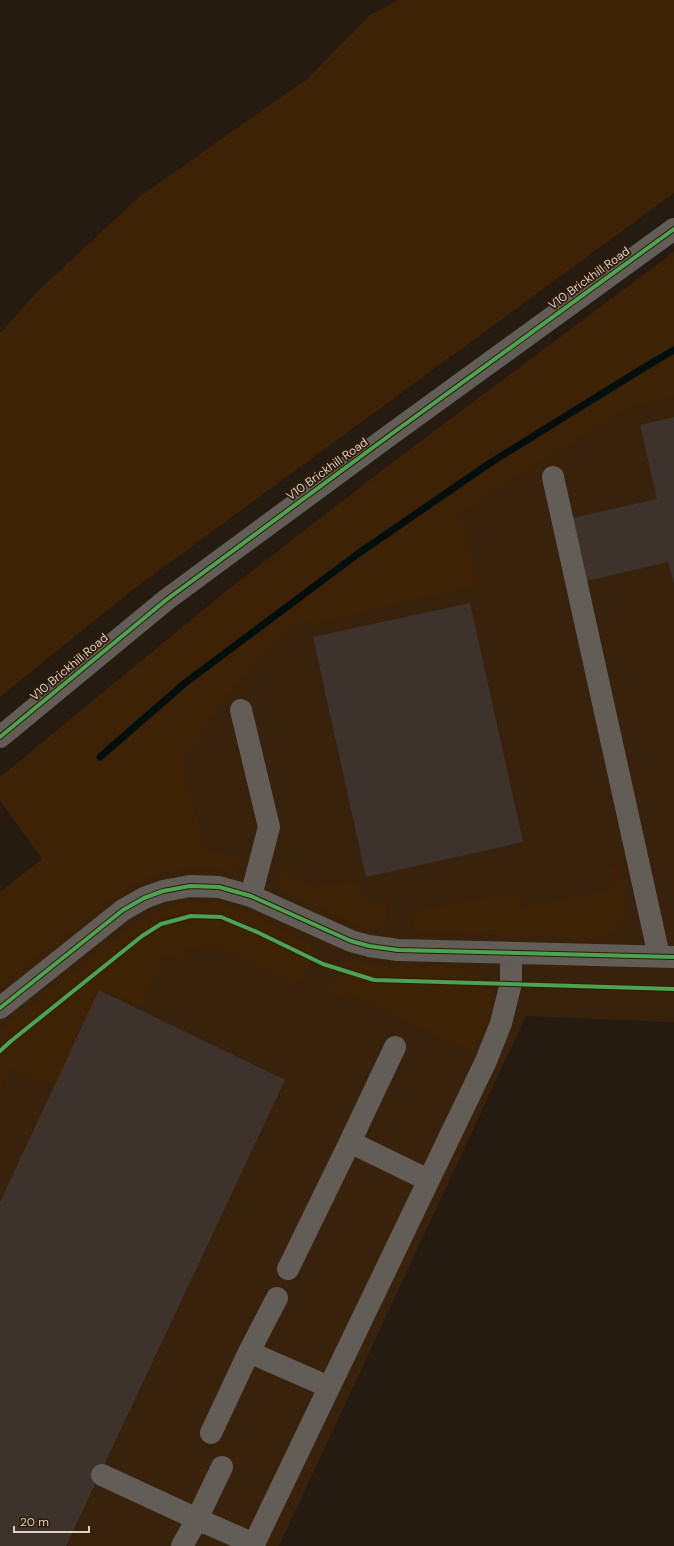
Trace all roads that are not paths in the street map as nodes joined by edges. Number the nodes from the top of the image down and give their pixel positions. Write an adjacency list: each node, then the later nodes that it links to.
1 (674, 229): 4 (street, V10 Brickhill Road)
2 (553, 477): 7 (street)
3 (241, 710): 5 (street)
4 (0, 737)
5 (251, 896): 6 (street); 8 (street)
6 (511, 953): 7 (street); 11 (street)
7 (667, 957)
8 (0, 1008)
9 (396, 1047): 10 (street)
10 (350, 1142): 11 (street); 12 (street)
11 (428, 1180): 15 (street)
12 (288, 1269)
13 (277, 1298): 14 (street)
14 (249, 1352): 15 (street); 16 (street)
15 (329, 1388): 20 (street)
16 (211, 1433)
17 (222, 1467): 19 (street)
18 (102, 1475): 19 (street)
19 (197, 1519): 20 (street); 21 (street)
20 (253, 1545)
21 (182, 1546)

